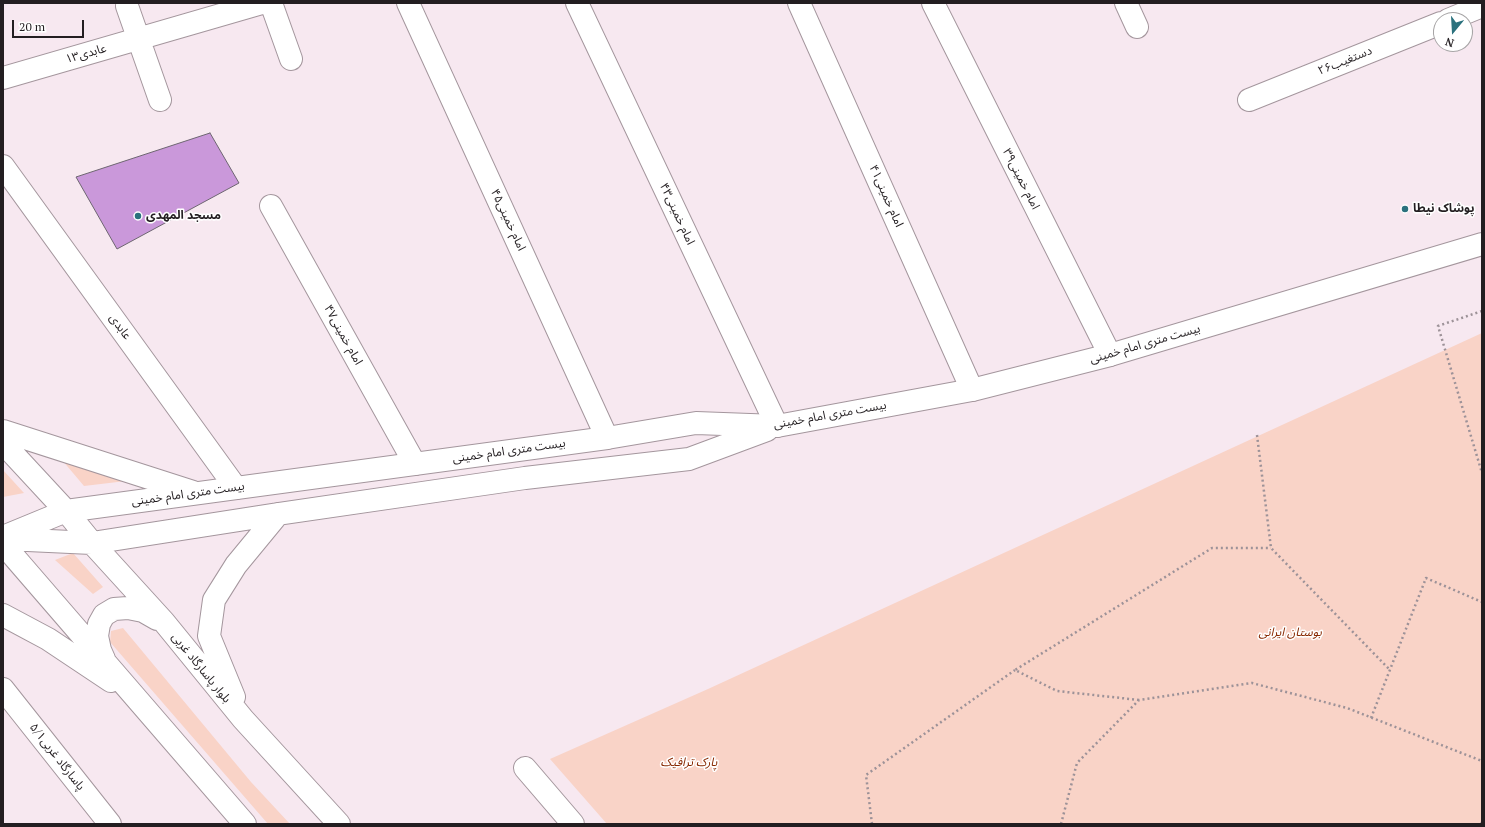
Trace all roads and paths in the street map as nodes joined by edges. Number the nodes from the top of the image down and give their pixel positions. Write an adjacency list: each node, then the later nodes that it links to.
1 (262, 3): 13 (main road, عابدی۱۳)
2 (271, 3): 14 (main road)
3 (408, 3): 27 (main road, امام خمینی۴۵)
4 (577, 3): 24 (main road, امام خمینی۴۳)
5 (799, 3): 23 (main road, امام خمینی۴۱)
6 (933, 3): 22 (main road, امام خمینی۳۹)
7 (1126, 3): 11 (main road)
8 (127, 6): 13 (main road)
9 (1482, 6): 10 (main road)
10 (1467, 12)
11 (1137, 26)
12 (1433, 26): 17 (main road, دستغیب۲۶)
13 (138, 39): 15 (main road, عابدی۱۳); 16 (main road)
14 (291, 59)
15 (3, 78)
16 (160, 100)
17 (1249, 100)
18 (3, 166): 31 (main road, عابدی)
19 (271, 206): 29 (main road, امام خمینی۴۷)
20 (1482, 244): 22 (main road, بیست متری امام خمینی)
21 (1482, 311): 30 (path)
22 (1110, 355): 23 (main road, بیست متری امام خمینی)
23 (972, 390): 24 (main road, بیست متری امام خمینی)
24 (777, 426): 27 (main road, بیست متری امام خمینی); 34 (main road)
25 (3, 431): 32 (main road)
26 (1257, 436): 38 (path)
27 (607, 438): 29 (main road, بیست متری امام خمینی)
28 (3, 443): 33 (main road, بلوار پاسارگاد غربی)
29 (415, 464): 31 (main road, بیست متری امام خمینی)
30 (1482, 473)
31 (236, 488): 32 (main road, بیست متری امام خمینی)
32 (198, 493): 33 (main road, بیست متری امام خمینی)
33 (66, 511): 35 (main road, بیست متری امام خمینی); 36 (main road, بلوار پاسارگاد غربی)
34 (278, 514): 36 (main road); 49 (main road)
35 (3, 538): 36 (main road)
36 (92, 543): 41 (main road, بلوار پاسارگاد غربی)
37 (3, 544): 42 (main road)
38 (1271, 548): 43 (path); 44 (path)
39 (1482, 602): 44 (path)
40 (3, 615): 46 (main road)
41 (164, 622): 42 (main road); 49 (main road, بلوار پاسارگاد غربی)
42 (106, 663): 46 (main road)
43 (1015, 670): 47 (path); 56 (path)
44 (1390, 670): 48 (path)
45 (3, 689): 52 (main road, پاسارگاد غربی۵/۱)
46 (134, 696): 53 (main road)
47 (1139, 700): 48 (path); 57 (path)
48 (1371, 718): 50 (path)
49 (243, 719): 54 (main road, بلوار پاسارگاد غربی)
50 (1482, 761)
51 (525, 768): 55 (main road)
52 (110, 824)
53 (245, 824)
54 (339, 824)
55 (573, 824)
56 (872, 824)
57 (1061, 824)

